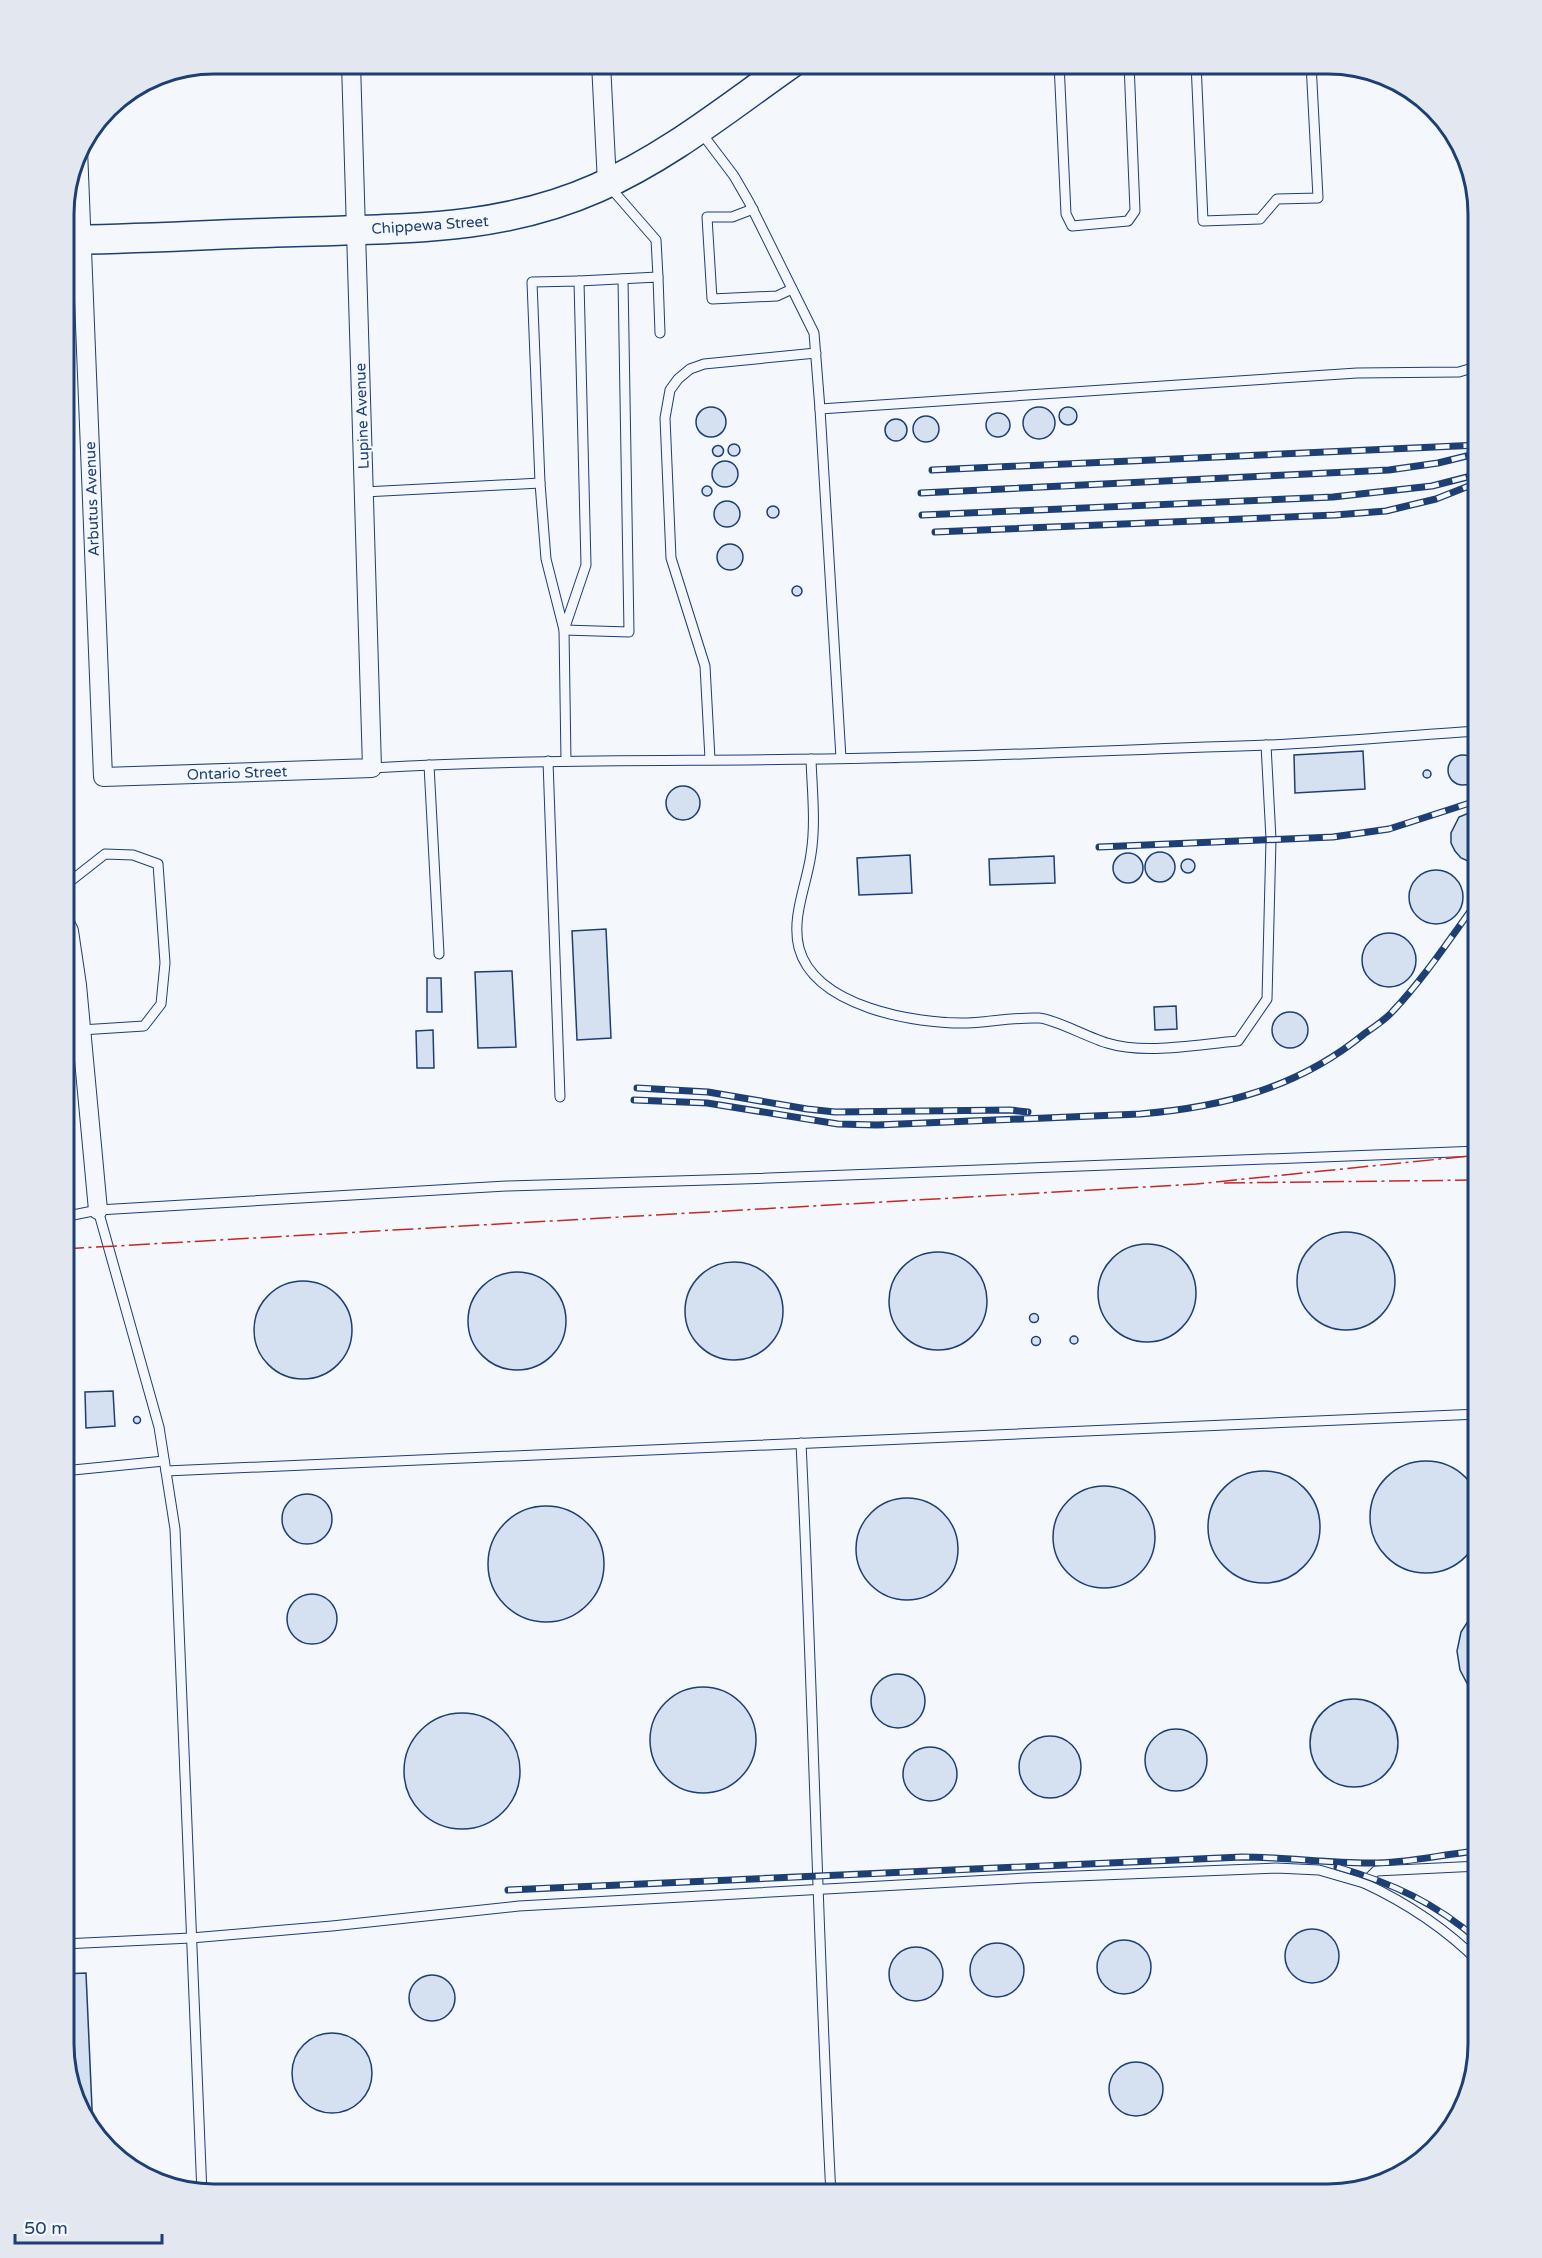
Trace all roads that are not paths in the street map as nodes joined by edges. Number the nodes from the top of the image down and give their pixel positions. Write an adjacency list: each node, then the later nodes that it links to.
1 (351, 74): 13 (street, Lupine Avenue)
2 (602, 74): 9 (street)
3 (776, 74): 8 (main road, Chippewa Street)
4 (1060, 74): 5 (lane)
5 (1129, 74)
6 (1196, 74): 7 (lane)
7 (1312, 74)
8 (699, 129): 9 (main road, Chippewa Street); 11 (lane)
9 (607, 183): 13 (main road, Chippewa Street); 16 (lane)
10 (75, 195): 12 (street, Arbutus Avenue)
11 (753, 209): 19 (lane); 19 (lane)
12 (74, 210)
13 (357, 230): 14 (main road, Chippewa Street); 25 (street, Lupine Avenue)
14 (74, 240)
15 (74, 275): 36 (street, Arbutus Avenue)
16 (658, 277): 17 (lane); 20 (lane)
17 (623, 279): 18 (lane); 26 (lane)
18 (579, 281): 24 (lane); 26 (lane)
19 (792, 289): 21 (lane)
20 (660, 333)
21 (816, 352): 23 (lane); 30 (lane)
22 (1468, 369): 23 (lane)
23 (820, 409): 29 (lane)
24 (540, 483): 25 (lane); 26 (lane)
25 (364, 492): 35 (street, Lupine Avenue)
26 (564, 630): 33 (lane)
27 (1468, 733): 28 (lane)
28 (1266, 745): 29 (lane); 31 (lane)
29 (841, 758): 31 (lane)
30 (710, 759): 31 (lane); 33 (lane)
31 (811, 759)
32 (548, 760): 33 (lane); 34 (lane); 41 (lane)
33 (566, 760)
34 (429, 765): 35 (lane); 38 (lane)
35 (372, 768): 36 (street, Ontario Street)
36 (103, 777)
37 (74, 878): 40 (lane)
38 (439, 954)
39 (74, 993): 40 (street)
40 (81, 1030): 43 (street)
41 (560, 1097)
42 (1468, 1151): 43 (lane)
43 (98, 1210): 44 (lane); 47 (lane)
44 (74, 1215)
45 (1468, 1414): 46 (lane)
46 (801, 1443): 47 (lane); 51 (lane)
47 (165, 1466): 48 (lane); 52 (lane)
48 (74, 1470)
49 (1468, 1867): 50 (lane)
50 (1364, 1883): 51 (lane); 54 (lane)
51 (818, 1888): 52 (lane); 56 (lane)
52 (191, 1938): 53 (lane); 55 (lane)
53 (74, 1943)
54 (1468, 1950)
55 (202, 2184)
56 (831, 2184)

